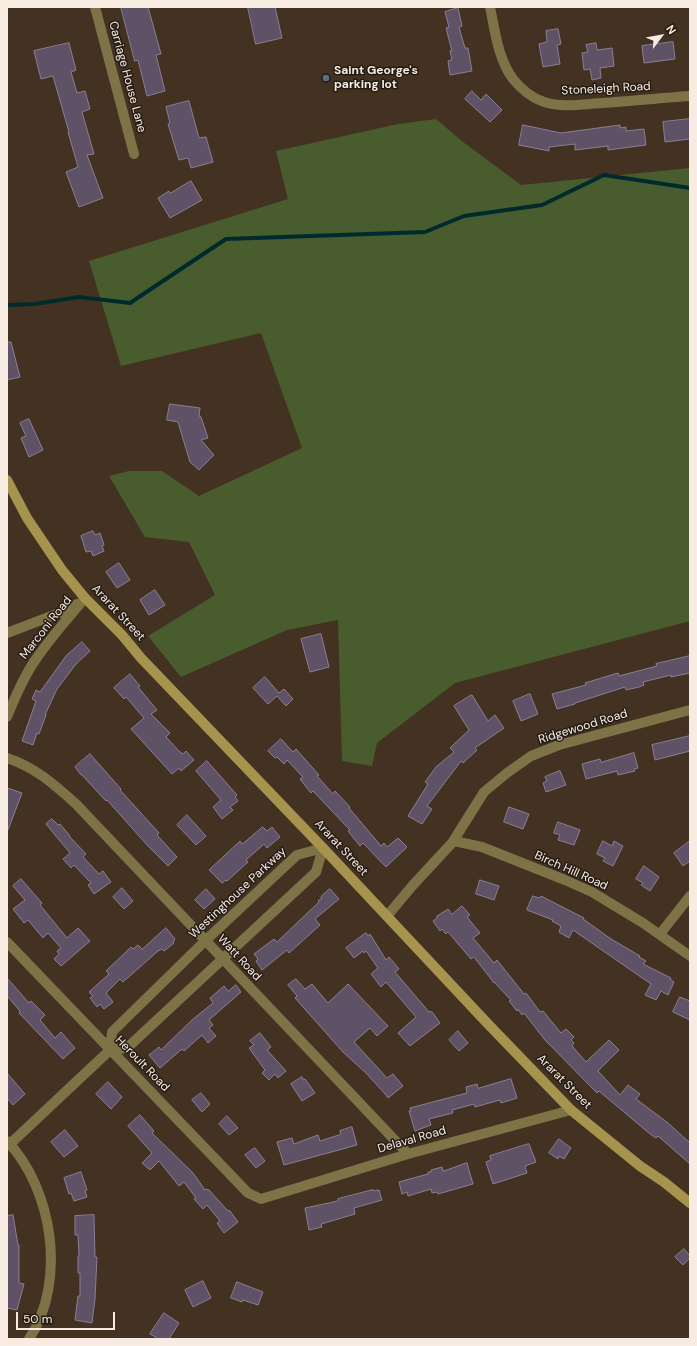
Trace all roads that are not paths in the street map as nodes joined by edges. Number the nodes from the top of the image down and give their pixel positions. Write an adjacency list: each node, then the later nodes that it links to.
1 (95, 7): 4 (street, Carriage House Lane)
2 (490, 7): 3 (street, Stoneleigh Road)
3 (690, 96)
4 (134, 154)
5 (7, 480): 6 (main road, Ararat Street)
6 (85, 598): 7 (street); 9 (street, Marconi Road); 12 (main road, Ararat Street)
7 (7, 633)
8 (690, 710): 11 (street, Ridgewood Road)
9 (7, 717)
10 (7, 758): 16 (street, Watt Road)
11 (452, 843): 14 (street, Ridgewood Road); 15 (street, Birch Hill Road)
12 (323, 848): 14 (main road, Ararat Street); 16 (street, Westinghouse Parkway); 19 (street)
13 (690, 896): 15 (street)
14 (387, 916): 21 (main road, Ararat Street)
15 (660, 934): 18 (street, Birch Hill Road)
16 (205, 941): 19 (street, Watt Road); 20 (street, Westinghouse Parkway)
17 (7, 942): 20 (street, Heroult Road)
18 (690, 956)
19 (222, 959): 20 (street); 23 (street, Watt Road)
20 (110, 1050): 22 (street); 24 (street, Heroult Road)
21 (571, 1110): 23 (street, Delaval Road); 25 (main road, Ararat Street)
22 (8, 1142): 26 (street)
23 (408, 1154): 24 (street, Delaval Road)
24 (261, 1199)
25 (690, 1203)
26 (29, 1339)

